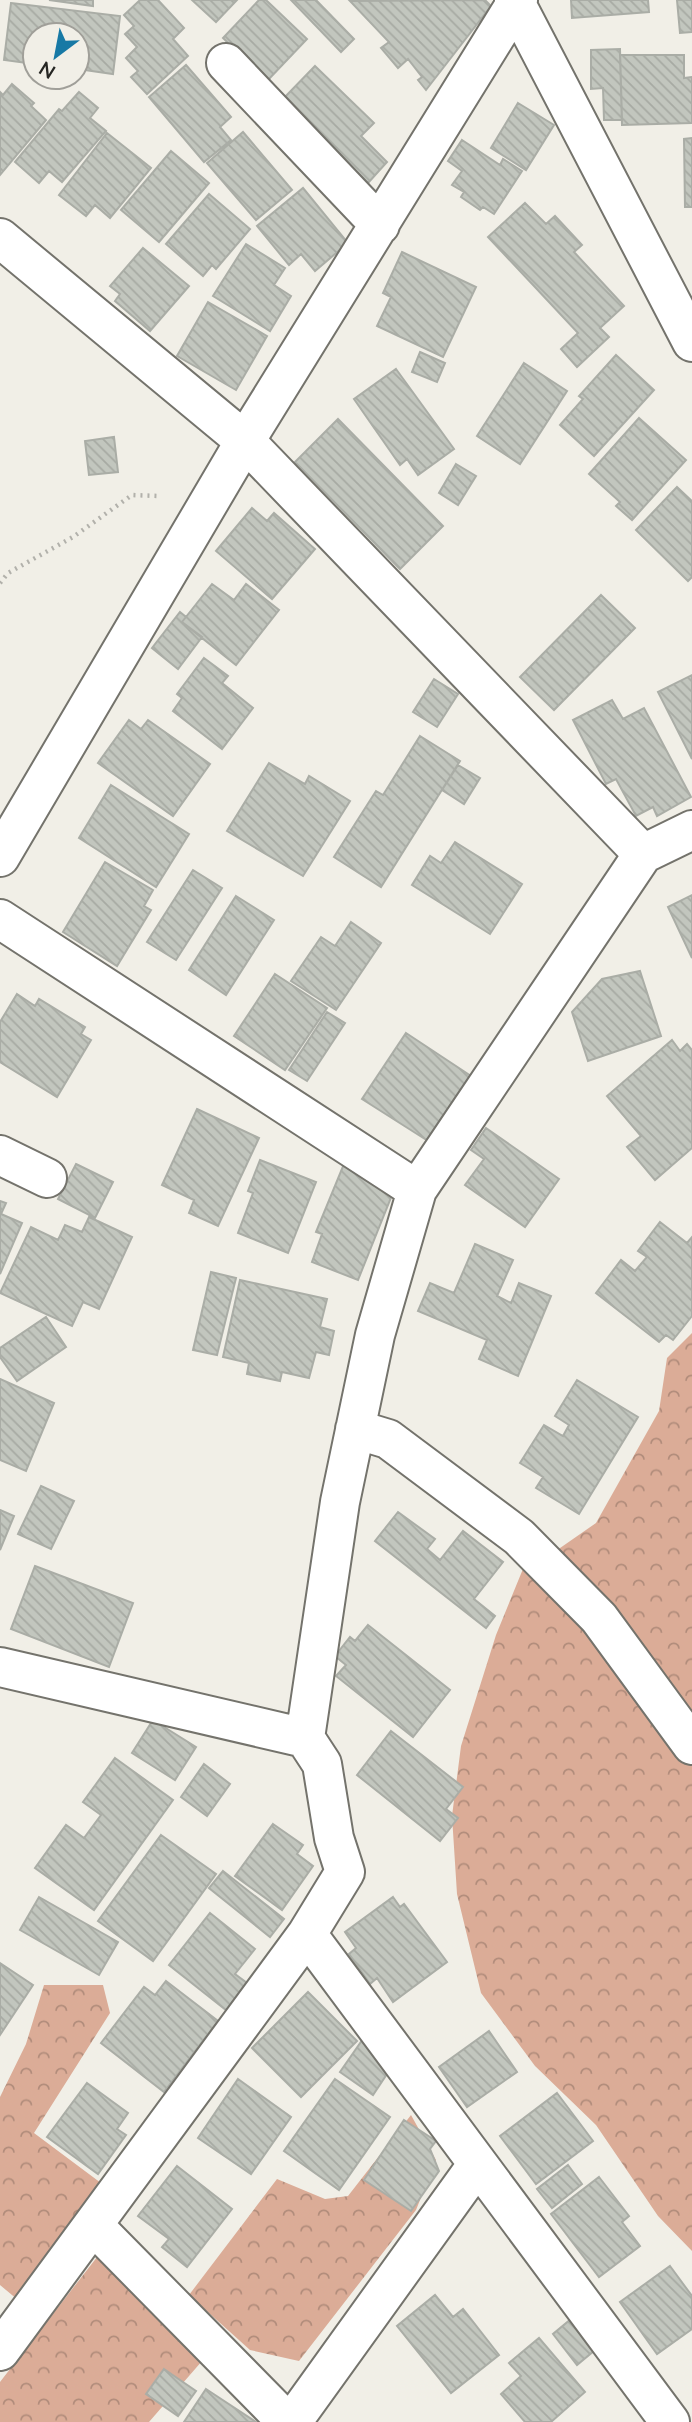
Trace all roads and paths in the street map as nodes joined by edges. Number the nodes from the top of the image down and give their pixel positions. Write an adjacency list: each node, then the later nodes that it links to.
1 (516, 1): 3 (street); 5 (street)
2 (226, 64): 3 (street)
3 (380, 225): 6 (street)
4 (0, 238): 6 (street)
5 (689, 328)
6 (245, 441): 7 (street); 10 (street)
7 (212, 497): 8 (path); 11 (street)
8 (0, 583)
9 (692, 830): 10 (street)
10 (643, 854): 15 (street)
11 (0, 857)
12 (0, 919): 15 (street)
13 (0, 1155): 14 (street)
14 (47, 1178)
15 (417, 1190): 16 (street)
16 (355, 1429): 18 (street); 19 (street)
17 (0, 1667): 18 (street)
18 (305, 1738): 20 (street)
19 (692, 1745)
20 (307, 1934): 21 (street); 22 (street)
21 (477, 2165): 24 (street); 25 (street)
22 (93, 2225): 23 (street); 24 (street)
23 (0, 2351)
24 (289, 2422)
25 (670, 2422)

